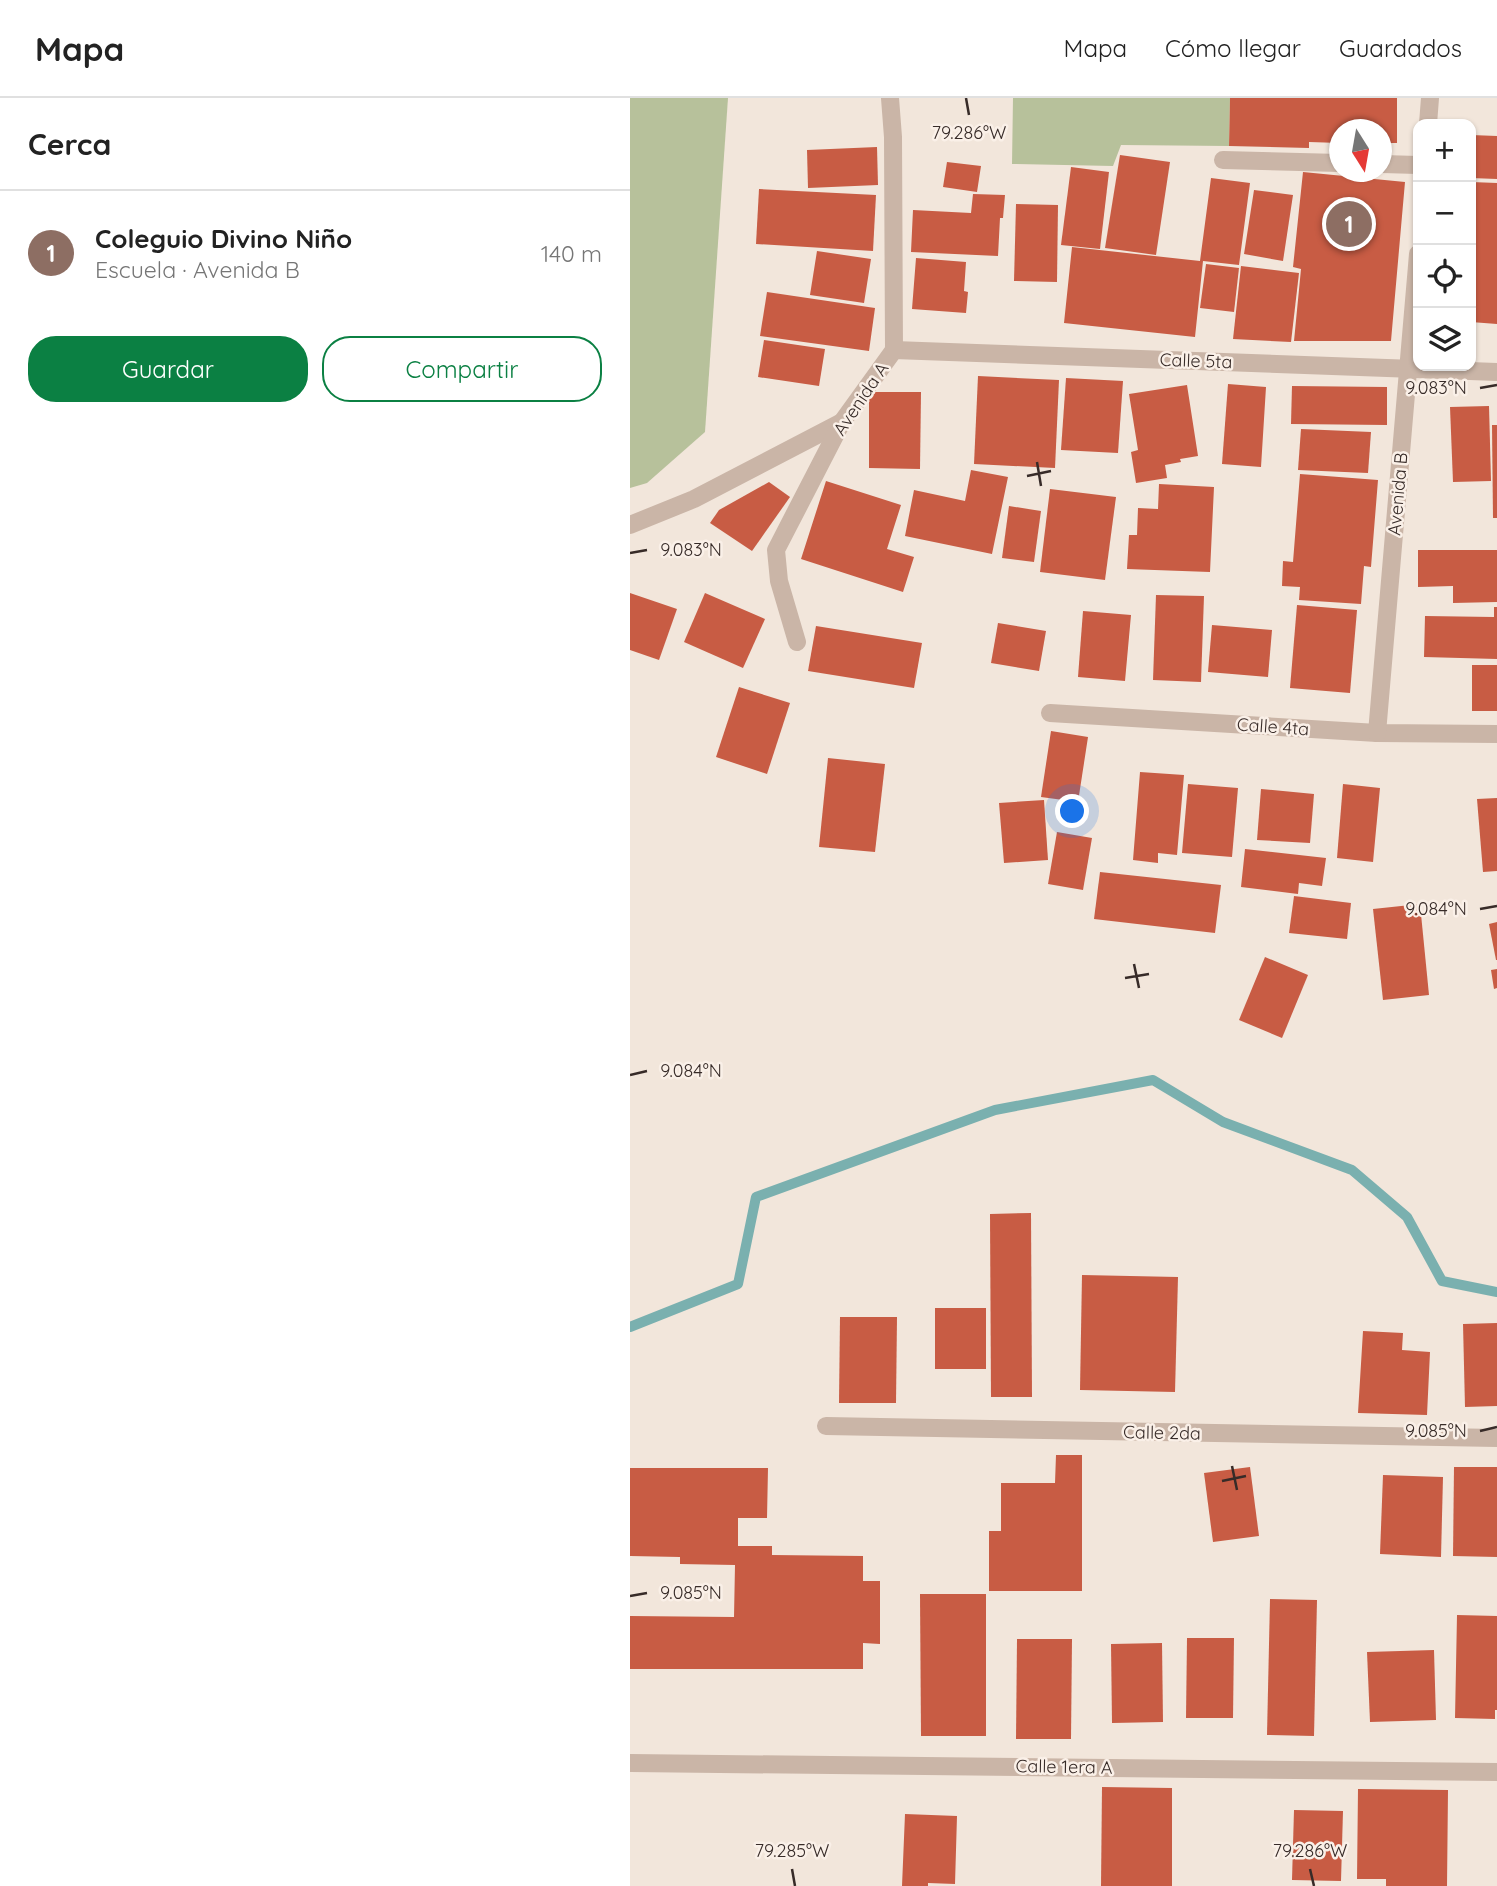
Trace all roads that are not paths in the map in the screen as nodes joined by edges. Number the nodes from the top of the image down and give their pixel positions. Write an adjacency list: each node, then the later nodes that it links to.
1 (890, 98): 9 (street, Avenida A)
2 (1430, 98): 3 (street)
3 (1428, 119)
4 (1223, 160): 5 (street)
5 (1329, 163)
6 (1392, 164): 7 (street)
7 (1413, 165)
8 (1414, 308): 10 (street, Avenida B)
9 (894, 350): 10 (street, Calle 5ta); 12 (street, Avenida A)
10 (1409, 368): 11 (street, Calle 5ta); 16 (street, Avenida B)
11 (1497, 372)
12 (842, 422): 13 (street); 14 (street, Avenida A)
13 (630, 525)
14 (797, 642)
15 (1050, 713): 16 (street, Calle 4ta)
16 (1377, 733): 17 (street, Calle 4ta)
17 (1497, 734)
18 (826, 1426): 19 (street, Calle 2da)
19 (1497, 1438)
20 (630, 1763): 21 (street, Calle 1era A)
21 (1497, 1772)

